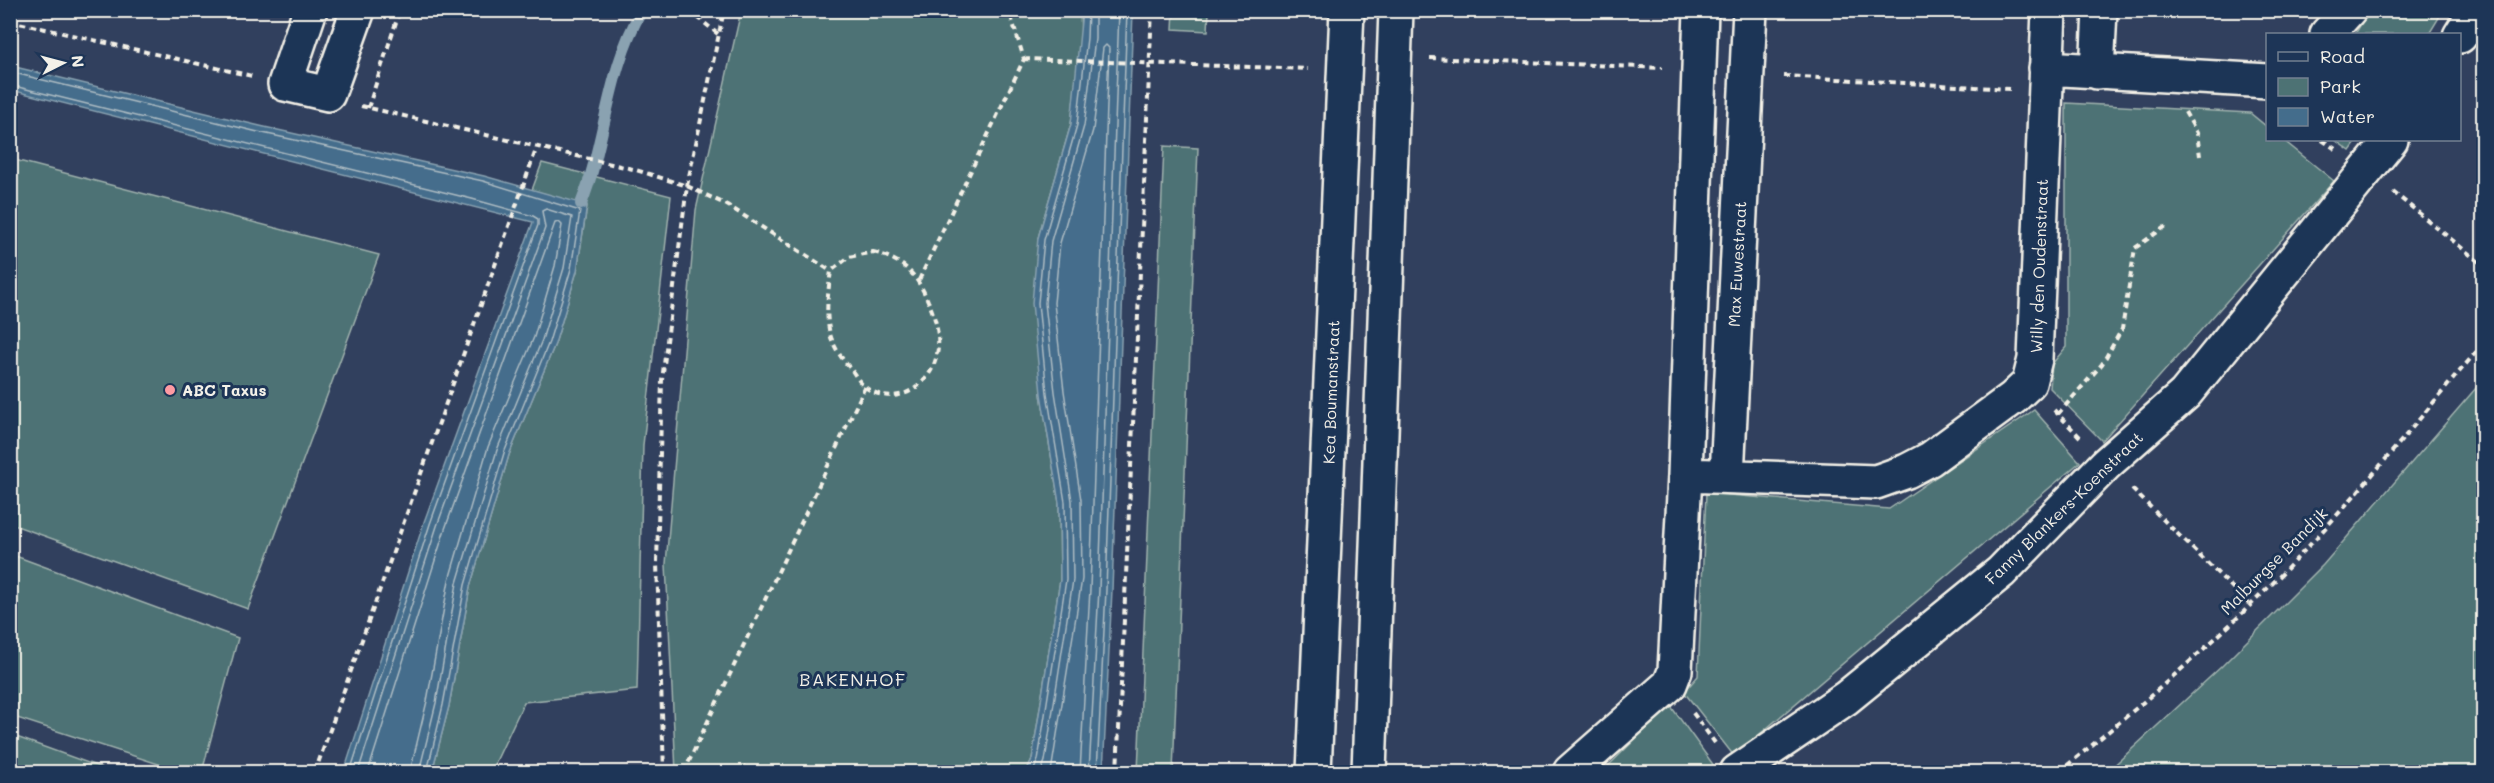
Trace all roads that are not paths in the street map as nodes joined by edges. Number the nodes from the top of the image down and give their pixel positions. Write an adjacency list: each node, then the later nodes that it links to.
1 (310, 10): 2 (street)
2 (358, 10)
3 (1347, 10): 20 (street, Kea Boumanstraat)
4 (1396, 10): 21 (street)
5 (1701, 10): 17 (street)
6 (1750, 10): 18 (street, Max Euwestraat)
7 (2049, 10): 14 (street, Willy den Oudenstraat)
8 (2100, 10): 13 (street)
9 (2349, 10): 11 (street)
10 (2475, 10): 12 (street)
11 (2328, 33)
12 (2461, 34)
13 (2097, 72): 14 (street); 15 (street)
14 (2046, 79): 18 (street, Willy den Oudenstraat)
15 (2266, 81)
16 (2390, 141): 19 (street, Fanny Blankers-Koenstraat)
17 (1685, 475): 18 (street); 22 (street)
18 (1727, 476)
19 (1728, 761)
20 (1314, 772)
21 (1368, 772)
22 (1570, 772)

